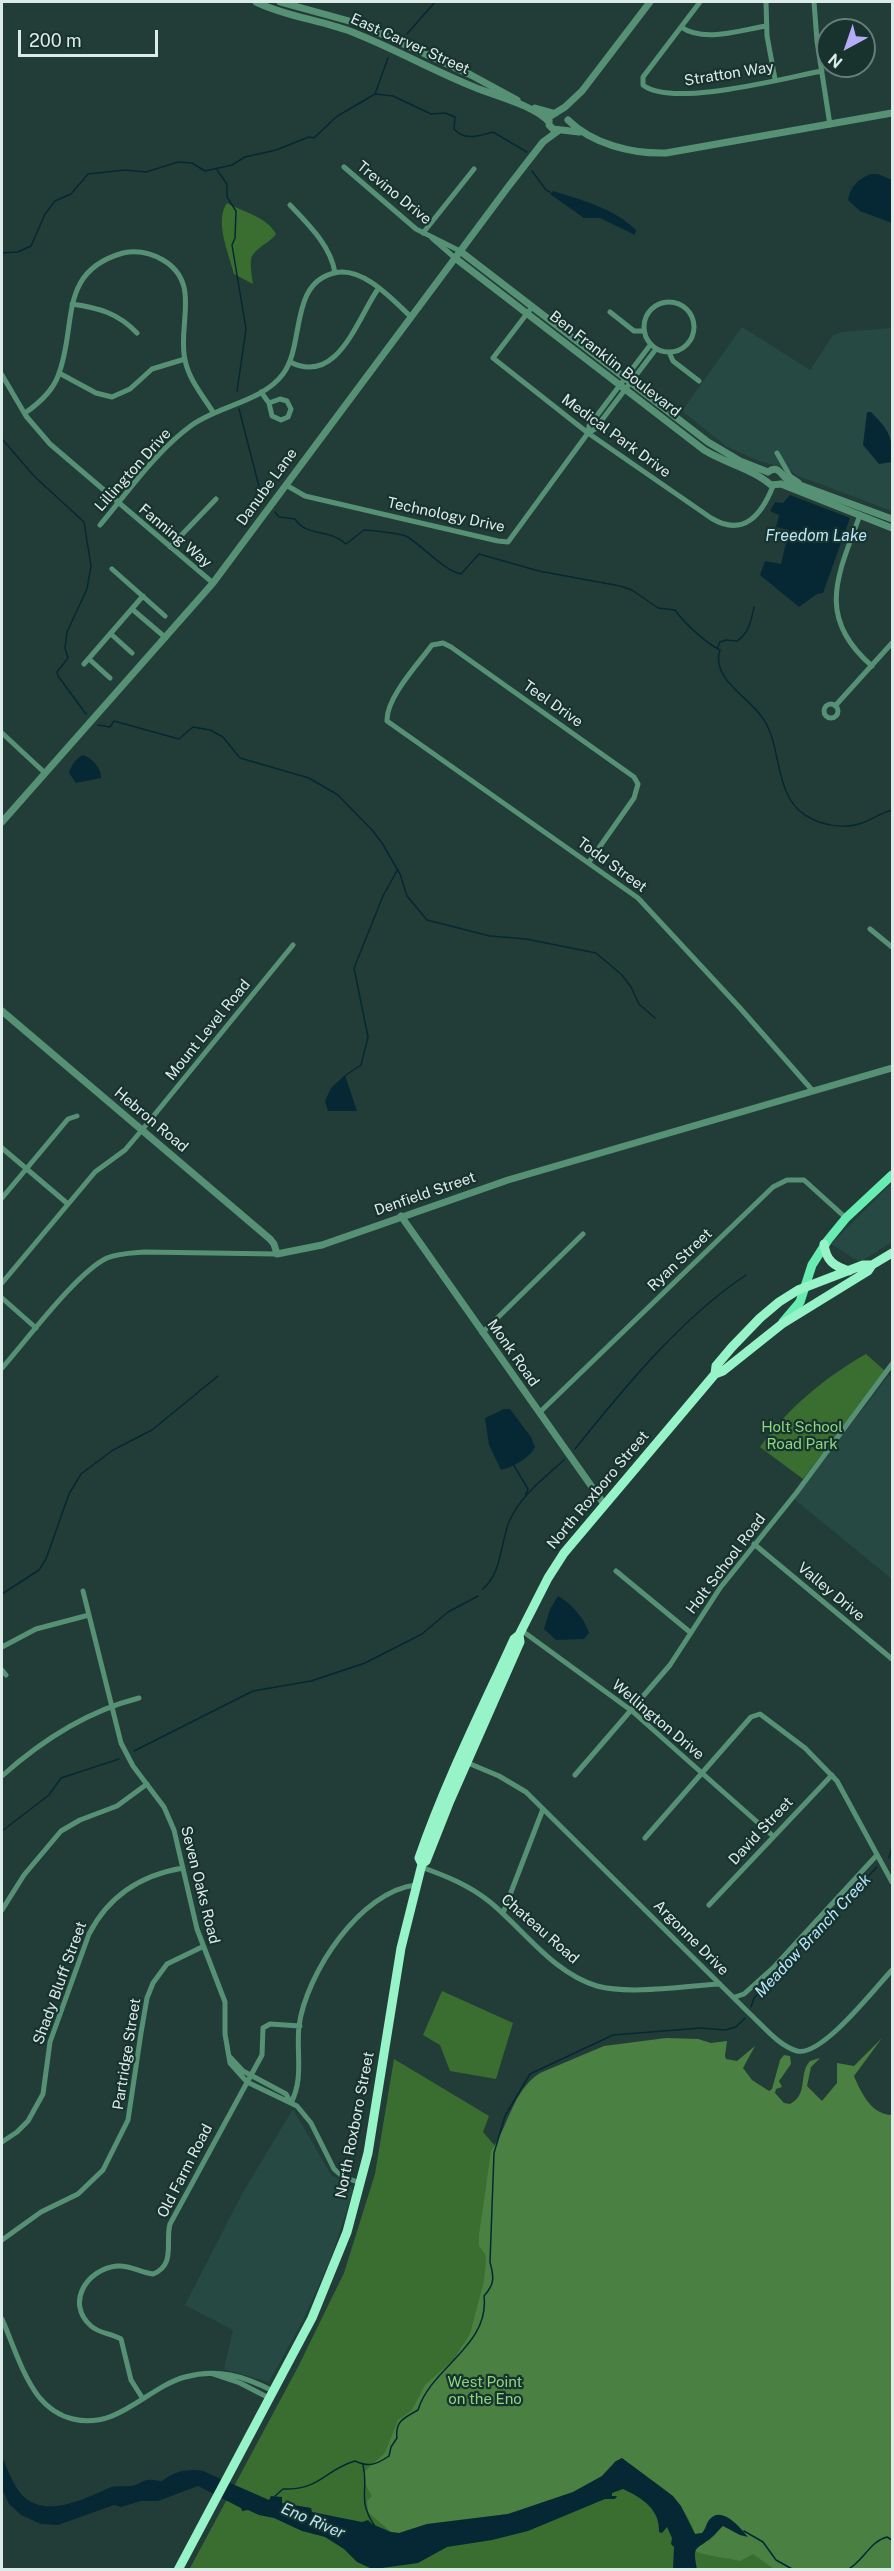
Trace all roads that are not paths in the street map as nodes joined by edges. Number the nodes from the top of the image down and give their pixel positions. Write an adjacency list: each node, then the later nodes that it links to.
1 (256, 2): 17 (street, East Carver Street)
2 (280, 2): 14 (street, East Carver Street)
3 (650, 2): 13 (street)
4 (700, 2): 8 (street)
5 (766, 2): 7 (street)
6 (814, 2): 9 (street)
7 (766, 26): 8 (street); 12 (street)
8 (681, 27): 12 (street, Stratton Way)
9 (816, 32)
10 (816, 71): 12 (street, Stratton Way)
11 (823, 78): 18 (street)
12 (775, 79)
13 (582, 90): 14 (street); 16 (street)
14 (556, 112): 16 (street, East Carver Street); 17 (street, Danube Lane)
15 (892, 113): 18 (street)
16 (567, 119): 19 (street, Danube Lane); 20 (street)
17 (549, 123): 19 (street, East Carver Street); 21 (street, Danube Lane)
18 (831, 125): 20 (street)
19 (560, 130): 20 (street); 21 (street, Danube Lane)
20 (587, 134)
21 (535, 152): 26 (street, Danube Lane)
22 (344, 167): 25 (street, Trevino Drive)
23 (474, 169): 25 (street)
24 (290, 205): 27 (street)
25 (423, 233): 26 (street, Trevino Drive)
26 (457, 254): 30 (street, Ben Franklin Boulevard); 32 (street, Ben Franklin Boulevard); 33 (street, Danube Lane)
27 (335, 273): 28 (street); 40 (street, Lillington Drive)
28 (378, 289): 33 (street); 40 (street)
29 (72, 304): 35 (street); 39 (street); 41 (street)
30 (532, 307): 32 (street, Medical Park Drive); 43 (street, Ben Franklin Boulevard)
31 (610, 312): 34 (street)
32 (527, 314): 46 (street, Ben Franklin Boulevard); 51 (street, Medical Park Drive)
33 (410, 316): 56 (street, Danube Lane)
34 (644, 331): 36 (street); 38 (street)
35 (137, 333)
36 (651, 344): 37 (street); 43 (street, Technology Drive)
37 (656, 349): 38 (street); 45 (street, Technology Drive)
38 (669, 352): 44 (street)
39 (184, 359): 41 (street); 50 (street)
40 (290, 362): 47 (street, Lillington Drive)
41 (59, 373): 49 (street)
42 (2, 375): 49 (street, Fanning Way)
43 (624, 377): 45 (street, Ben Franklin Boulevard); 46 (street, Technology Drive)
44 (699, 381)
45 (631, 383): 46 (street, Technology Drive); 53 (street, Ben Franklin Boulevard)
46 (622, 387): 51 (street, Technology Drive); 54 (street, Ben Franklin Boulevard)
47 (258, 393): 48 (street); 50 (street, Lillington Drive)
48 (269, 403): 48 (street)
49 (25, 412): 59 (street, Fanning Way)
50 (213, 412): 59 (street, Lillington Drive)
51 (588, 434): 55 (street, Medical Park Drive); 56 (street, Technology Drive)
52 (777, 453): 57 (street)
53 (768, 472): 54 (street); 55 (street, Ben Franklin Boulevard)
54 (766, 480): 55 (street, Ben Franklin Boulevard)
55 (779, 482): 57 (street); 60 (street)
56 (286, 485): 66 (street, Danube Lane)
57 (805, 487): 61 (street)
58 (216, 499): 64 (street)
59 (118, 503): 62 (street, Lillington Drive); 64 (street, Fanning Way)
60 (860, 515): 63 (street); 76 (street)
61 (892, 519)
62 (100, 525)
63 (892, 528)
64 (170, 547): 66 (street, Fanning Way)
65 (112, 569): 67 (street)
66 (213, 583): 71 (street, Danube Lane)
67 (143, 596): 68 (street); 69 (street)
68 (132, 609): 70 (street); 71 (street)
69 (165, 616)
70 (111, 634): 73 (street); 74 (street)
71 (166, 638): 81 (street, Danube Lane)
72 (892, 643): 76 (street)
73 (132, 653)
74 (89, 659): 75 (street); 77 (street)
75 (84, 664)
76 (872, 666): 78 (street)
77 (110, 678)
78 (835, 706)
79 (387, 721): 83 (street, Todd Street); 83 (street, Teel Drive)
80 (2, 734): 81 (street)
81 (45, 773): 82 (street, Danube Lane)
82 (2, 822)
83 (589, 862): 89 (street, Todd Street)
84 (870, 929): 86 (street)
85 (292, 945): 91 (street, Mount Level Road)
86 (892, 947)
87 (2, 1011): 91 (street, Hebron Road)
88 (892, 1068): 89 (street, Denfield Street)
89 (813, 1092): 97 (street, Denfield Street)
90 (76, 1116): 93 (street)
91 (142, 1131): 96 (street, Mount Level Road); 102 (street, Hebron Road)
92 (2, 1148): 93 (street)
93 (26, 1169): 95 (street); 96 (street)
94 (892, 1175): 98 (main road, North Roxboro Street)
95 (2, 1198)
96 (68, 1204): 105 (street, Mount Level Road)
97 (401, 1216): 102 (street, Denfield Street); 110 (street, Monk Road)
98 (846, 1218): 100 (main road, North Roxboro Street); 114 (street, Ryan Street)
99 (583, 1234): 110 (street)
100 (824, 1244): 104 (highway); 106 (main road, North Roxboro Street)
101 (892, 1253): 103 (highway)
102 (277, 1254): 109 (street, Denfield Street)
103 (872, 1264): 104 (highway); 108 (highway)
104 (849, 1271): 106 (highway)
105 (2, 1284)
106 (805, 1287): 108 (main road, North Roxboro Street); 113 (highway, North Roxboro Street)
107 (2, 1298): 109 (street)
108 (782, 1324): 113 (highway, North Roxboro Street)
109 (36, 1328): 112 (street, Denfield Street)
110 (482, 1333): 114 (street, Monk Road)
111 (892, 1364): 116 (street, Holt School Road)
112 (2, 1368)
113 (715, 1374): 115 (highway, North Roxboro Street)
114 (539, 1413): 115 (street, Monk Road)
115 (604, 1504): 120 (highway, North Roxboro Street)
116 (754, 1544): 121 (street, Holt School Road); 123 (street, Valley Drive)
117 (616, 1571): 121 (street)
118 (83, 1591): 119 (street, Seven Oaks Road)
119 (89, 1615): 122 (street); 127 (street, Seven Oaks Road)
120 (520, 1633): 128 (street, Wellington Drive); 129 (highway, North Roxboro Street); 129 (highway, North Roxboro Street)
121 (691, 1633): 128 (street, Holt School Road)
122 (2, 1647)
123 (892, 1659)
124 (2, 1670): 125 (street)
125 (6, 1675)
126 (139, 1698): 127 (street)
127 (111, 1706): 133 (street); 134 (street, Seven Oaks Road)
128 (632, 1711): 130 (street, Wellington Drive); 131 (street, Holt School Road)
129 (463, 1762): 135 (street, Argonne Drive); 139 (highway, North Roxboro Street); 139 (highway, North Roxboro Street)
130 (702, 1773): 132 (street); 136 (street, Wellington Drive); 137 (street)
131 (575, 1775)
132 (832, 1775): 136 (street, David Street); 138 (street)
133 (2, 1776)
134 (147, 1784): 140 (street, Seven Oaks Road); 144 (street)
135 (543, 1809): 145 (street); 148 (street, Argonne Drive)
136 (773, 1836): 143 (street, David Street)
137 (645, 1838)
138 (876, 1856): 141 (street); 149 (street)
139 (422, 1865): 142 (highway, North Roxboro Street); 145 (street, Chateau Road)
140 (183, 1868): 146 (street, Seven Oaks Road); 155 (street, Shady Bluff Street)
141 (892, 1882)
142 (416, 1885): 150 (street); 156 (highway, North Roxboro Street)
143 (709, 1905)
144 (2, 1910)
145 (503, 1913): 148 (street, Chateau Road)
146 (202, 1947): 151 (street, Seven Oaks Road); 157 (street, Partridge Street)
147 (892, 1970): 149 (street, Argonne Drive)
148 (720, 1984): 149 (street, Argonne Drive)
149 (735, 1997)
150 (300, 2026): 152 (street, Old Farm Road); 154 (street)
151 (229, 2056): 152 (street); 153 (street, Seven Oaks Road)
152 (251, 2075): 153 (street, Old Farm Road); 154 (street)
153 (247, 2082): 154 (street, Seven Oaks Road); 160 (street, Old Farm Road)
154 (291, 2103): 156 (street)
155 (2, 2142)
156 (361, 2183): 159 (highway, North Roxboro Street)
157 (2, 2240)
158 (2, 2319): 160 (street)
159 (271, 2394): 160 (street); 161 (highway, North Roxboro Street)
160 (143, 2399)
161 (178, 2570)

